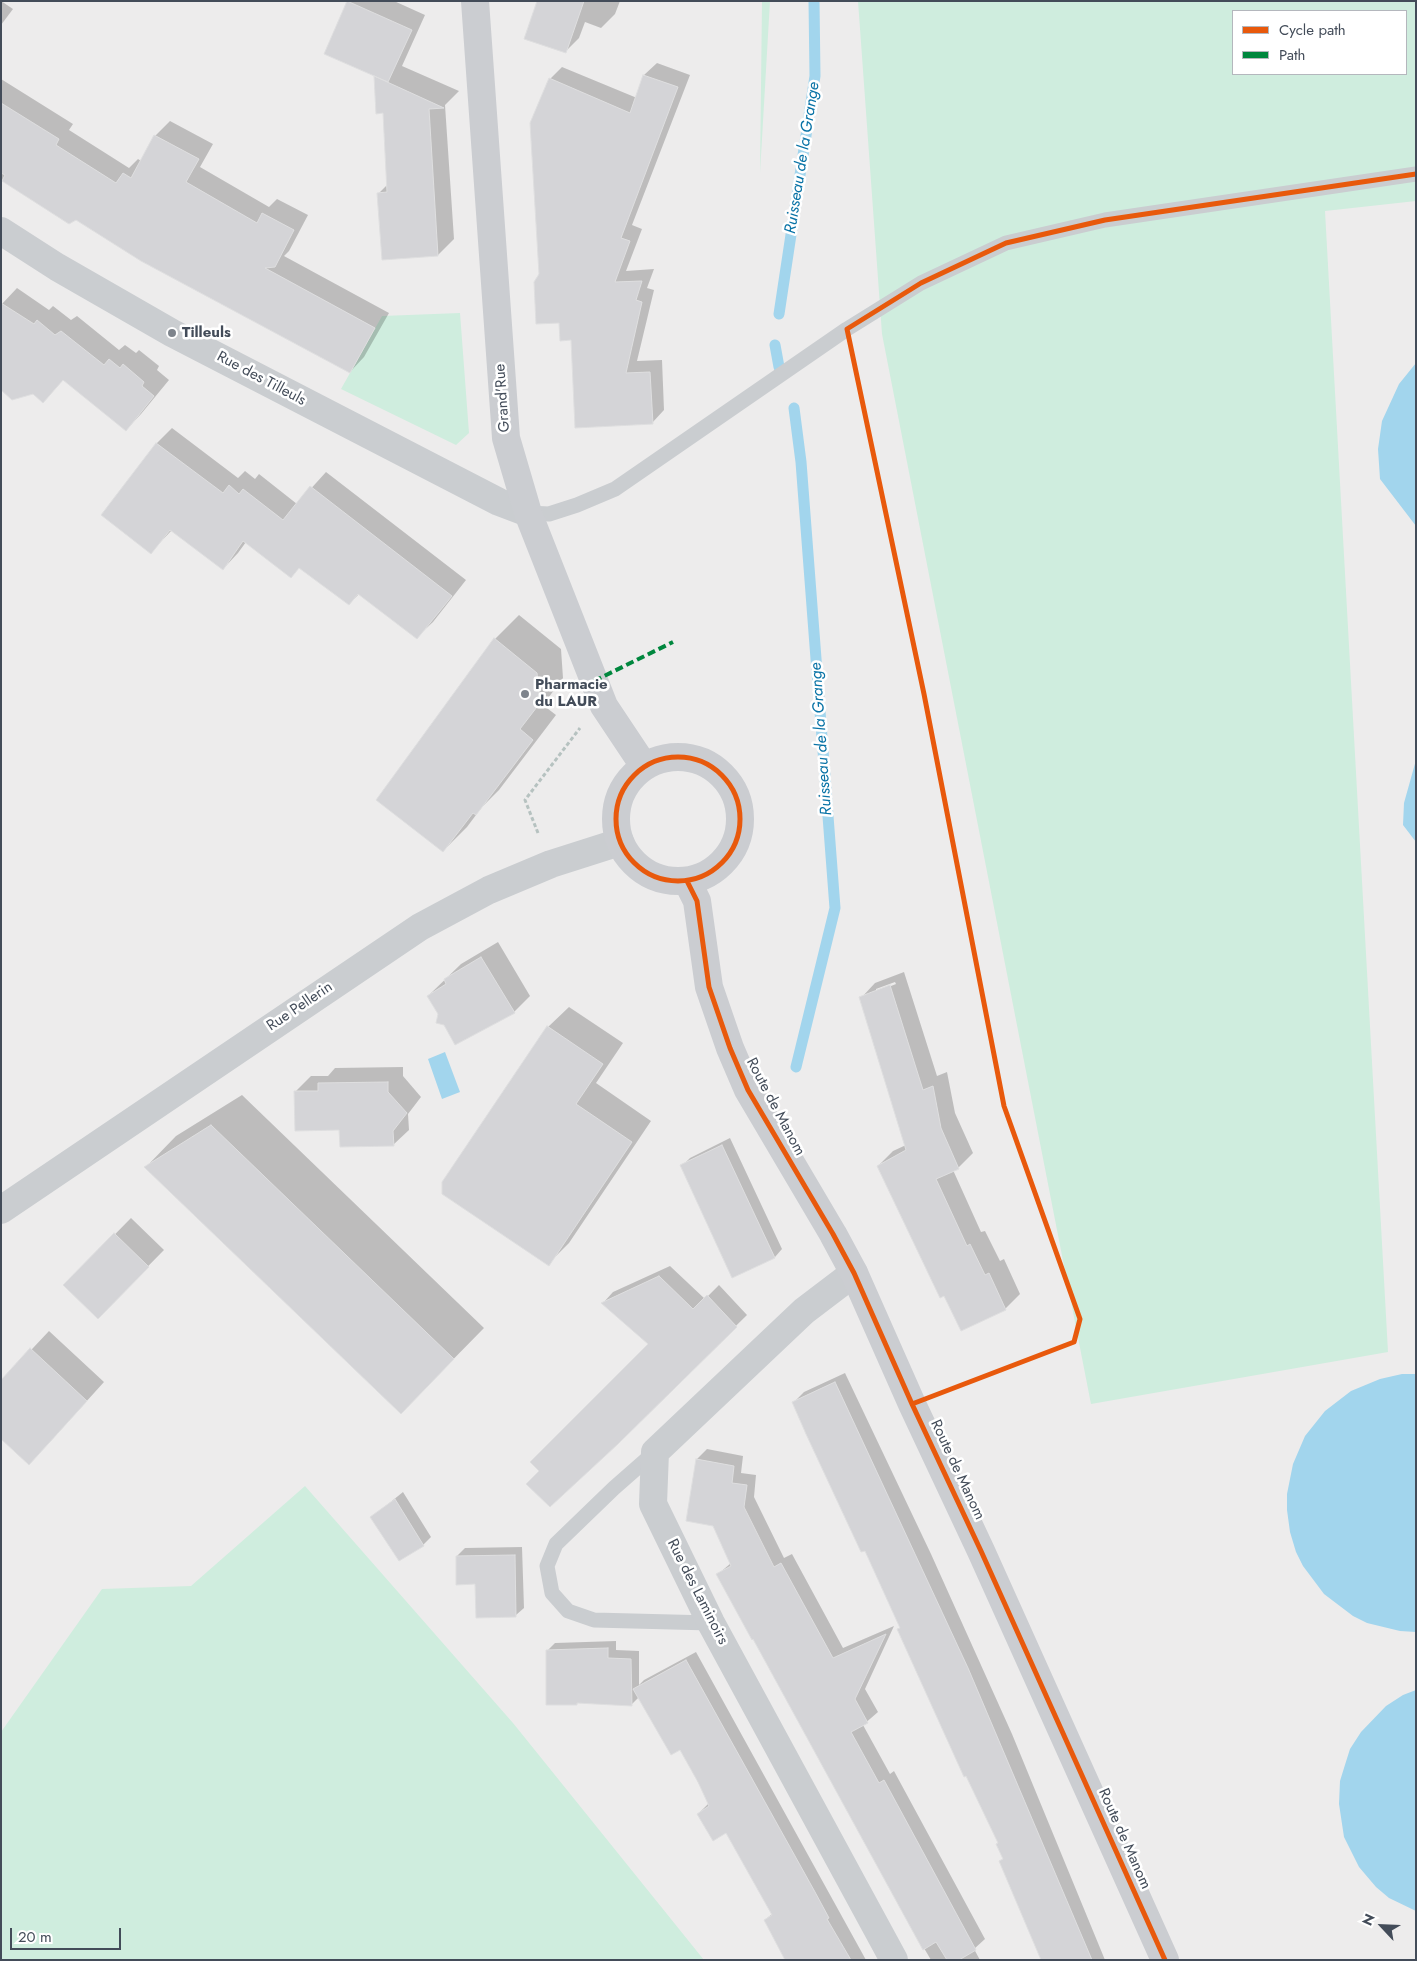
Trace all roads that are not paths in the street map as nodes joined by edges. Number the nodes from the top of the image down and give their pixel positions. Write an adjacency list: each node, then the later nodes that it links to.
1 (475, 1): 4 (street, Grand'Rue)
2 (1416, 174): 4 (lane)
3 (1, 231): 4 (street, Rue des Tilleuls)
4 (528, 512): 5 (street, Grand'Rue)
5 (644, 766): 6 (street); 7 (street)
6 (620, 842): 7 (street); 8 (street, Rue Pellerin)
7 (687, 881): 9 (street, Route de Manom)
8 (1, 1210)
9 (854, 1273): 10 (street); 13 (street, Route de Manom)
10 (655, 1452): 11 (street, Rue des Laminoirs); 11 (lane)
11 (712, 1623): 12 (street, Rue des Laminoirs)
12 (894, 1960)
13 (1165, 1960)

